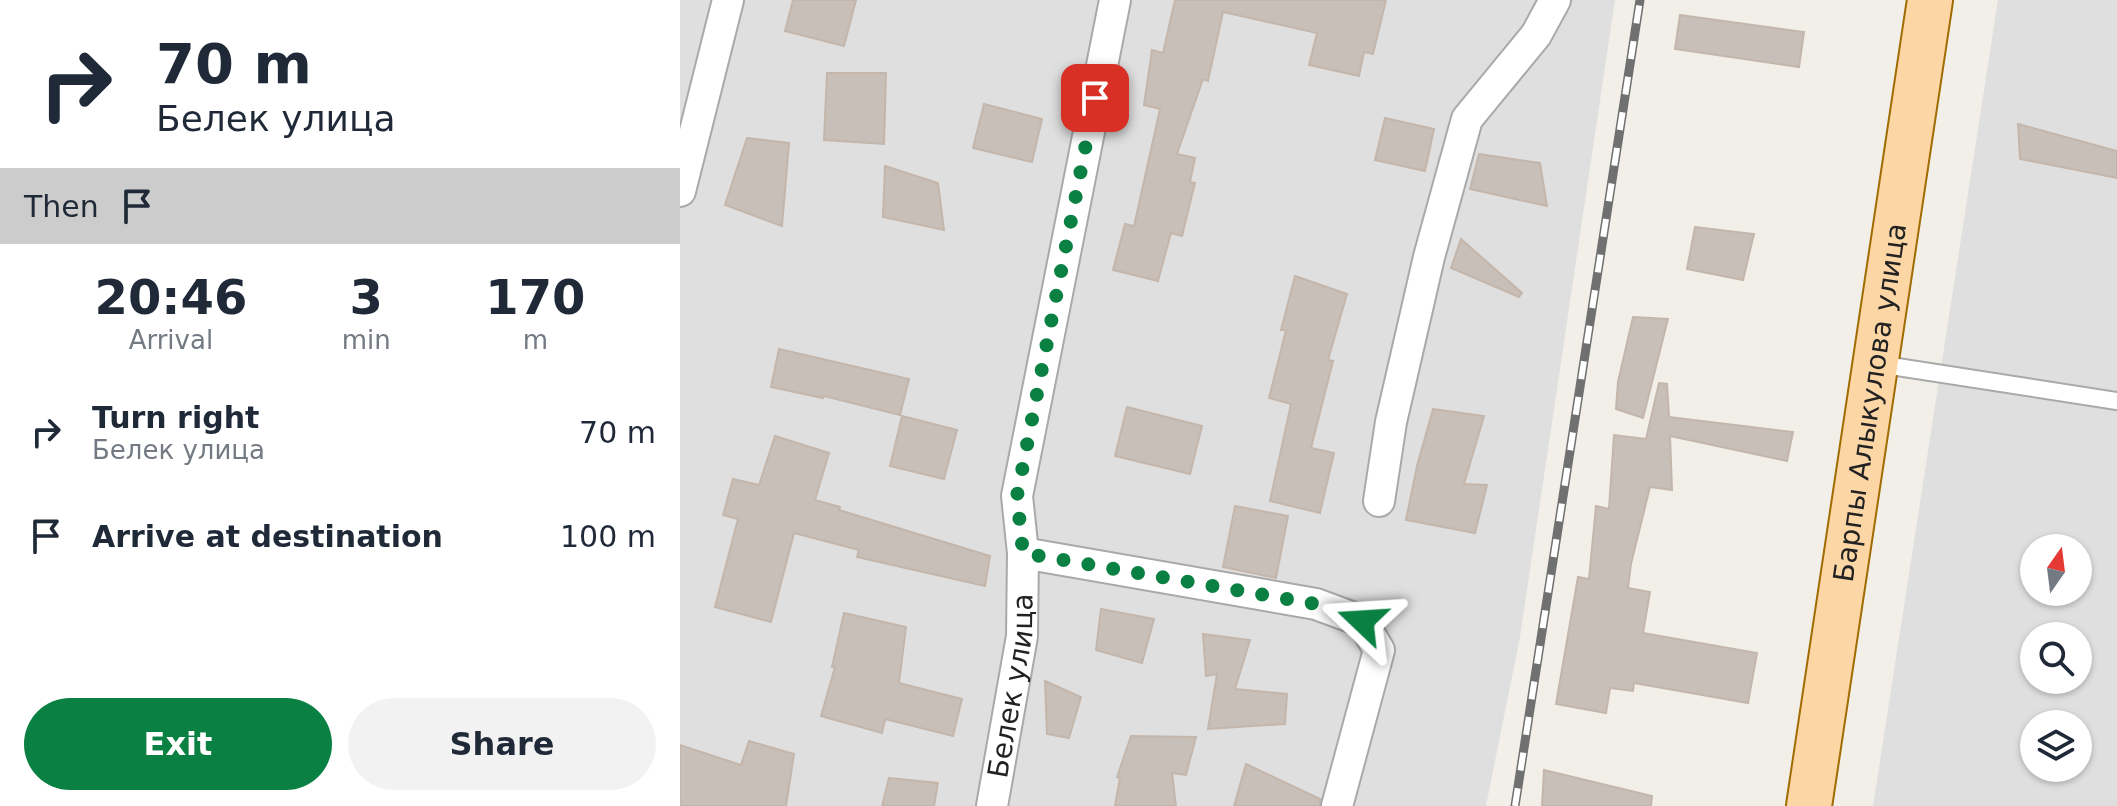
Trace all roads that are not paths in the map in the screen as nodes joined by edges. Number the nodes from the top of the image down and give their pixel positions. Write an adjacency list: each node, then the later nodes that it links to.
1 (728, 0): 5 (street)
2 (1115, 0): 9 (street, Белек улица)
3 (1555, 0): 8 (street)
4 (1930, 0): 6 (main road, Барпы Алыкулова улица)
5 (680, 191)
6 (1876, 364): 7 (lane); 12 (main road, Барпы Алыкулова улица)
7 (2117, 401)
8 (1379, 501)
9 (1023, 553): 10 (street, Белек улица); 11 (street)
10 (992, 806)
11 (1337, 806)
12 (1809, 806)

